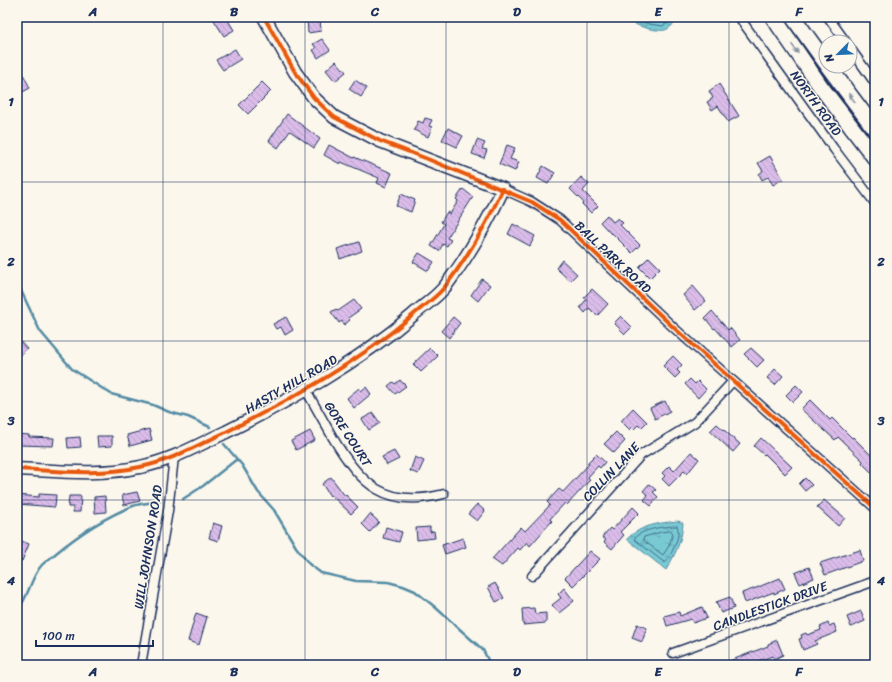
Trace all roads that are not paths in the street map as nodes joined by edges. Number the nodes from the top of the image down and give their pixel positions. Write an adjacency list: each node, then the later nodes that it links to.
1 (739, 17): 14 (street, NORTH ROAD)
2 (773, 17): 12 (highway, one-way to 12)
3 (793, 17): 7 (highway)
4 (828, 17): 6 (street)
5 (268, 19): 13 (street, BALL PARK ROAD)
6 (840, 34)
7 (818, 52)
8 (858, 59): 10 (street)
9 (834, 74): 11 (highway, one-way to 9)
10 (875, 83)
11 (875, 129)
12 (875, 158)
13 (502, 189): 15 (street, BALL PARK ROAD); 16 (street, HASTY HILL ROAD)
14 (875, 203)
15 (733, 381): 20 (street, BALL PARK ROAD); 21 (street, COLLIN LANE)
16 (306, 390): 17 (street, HASTY HILL ROAD); 19 (street, GORE COURT)
17 (174, 457): 18 (street, HASTY HILL ROAD); 24 (street, WILL JOHNSON ROAD)
18 (17, 469)
19 (444, 494)
20 (875, 508)
21 (532, 576)
22 (875, 581): 23 (street, CANDLESTICK DRIVE)
23 (673, 653)
24 (141, 665)

